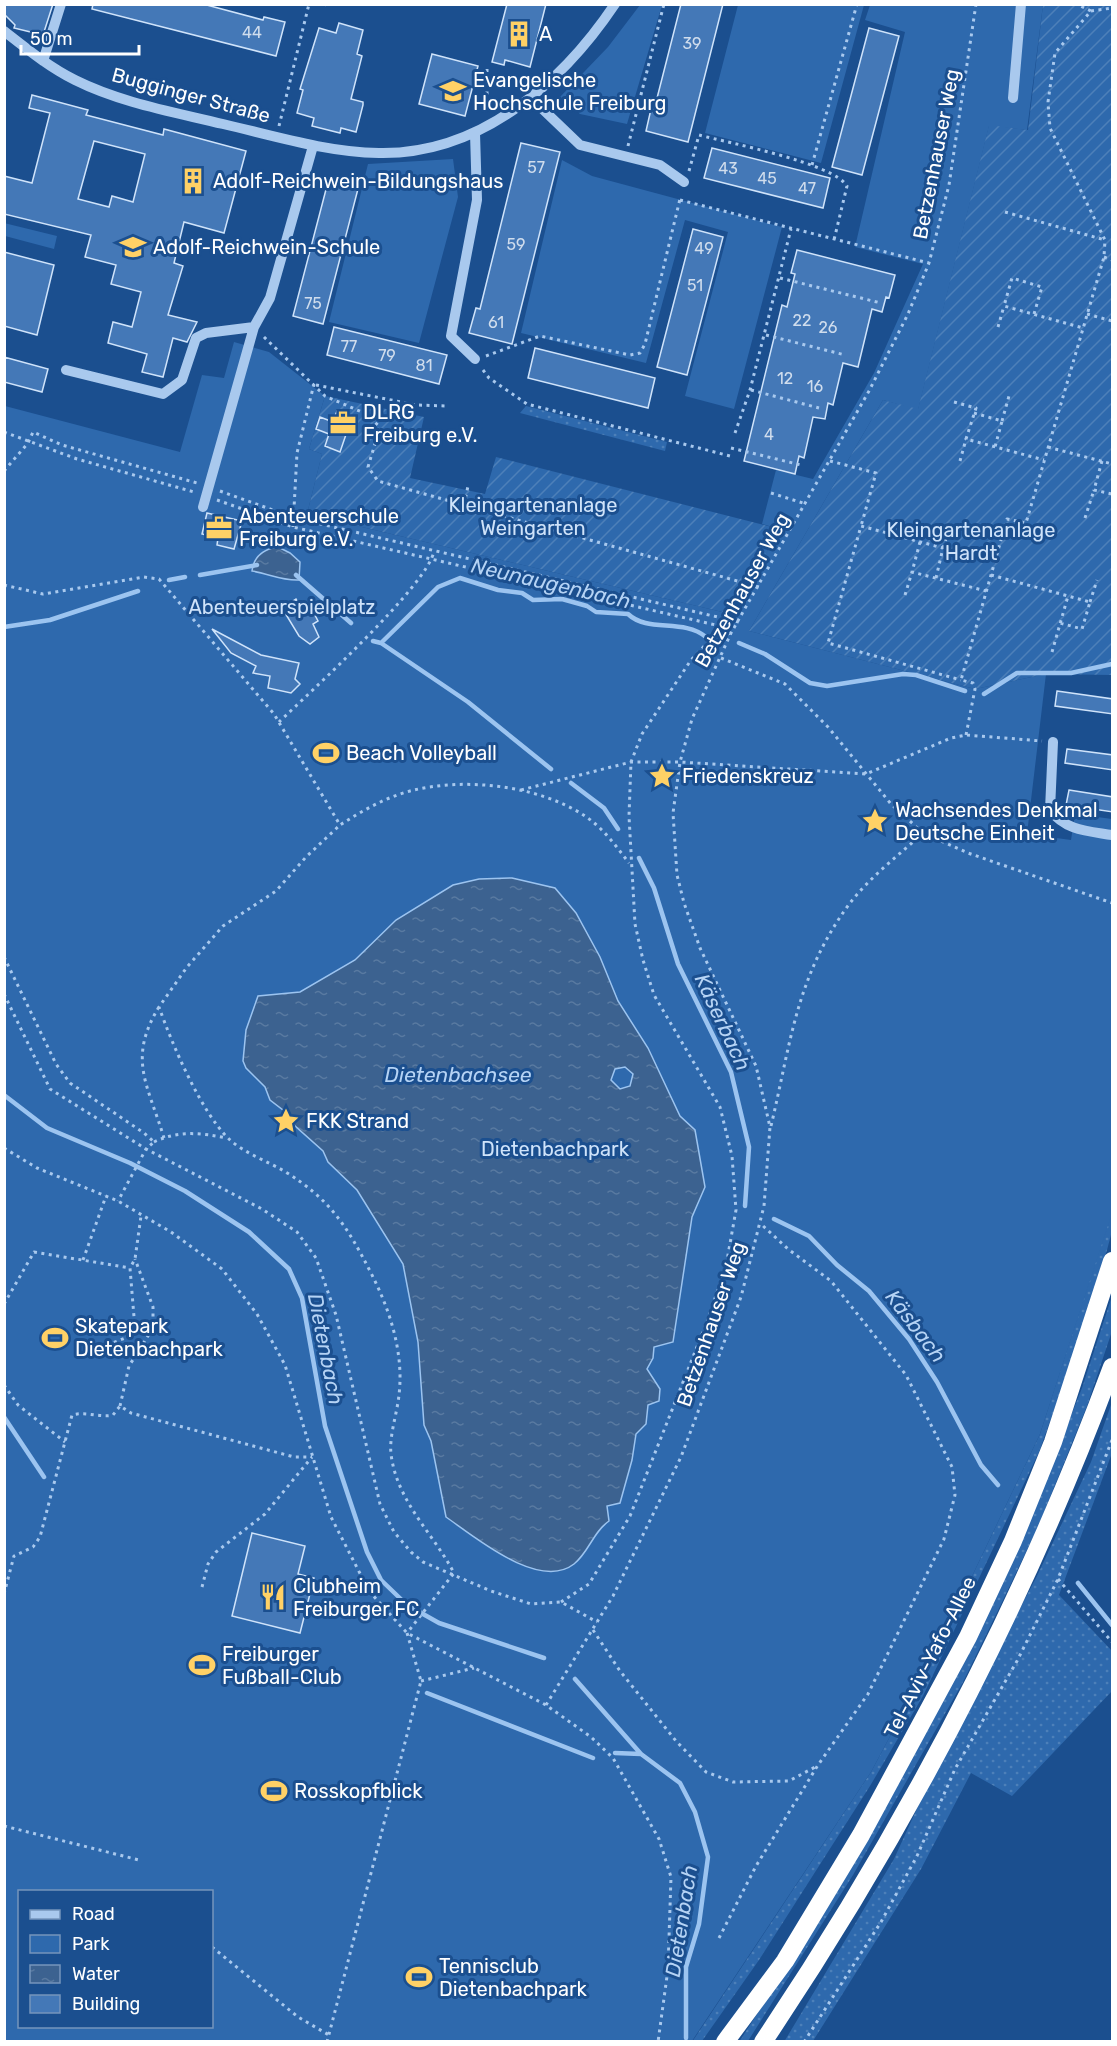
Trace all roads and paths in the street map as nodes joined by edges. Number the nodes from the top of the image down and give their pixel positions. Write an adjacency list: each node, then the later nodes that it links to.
1 (61, 4): 14 (street)
2 (309, 4): 20 (path)
3 (323, 4): 10 (path)
4 (615, 4): 18 (street, Bugginger Straße)
5 (664, 4): 22 (path)
6 (857, 4): 23 (path)
7 (976, 4): 32 (path, Betzenhauser Weg)
8 (1021, 4): 17 (street)
9 (1076, 4): 12 (path)
10 (330, 6)
11 (1113, 8): 12 (path)
12 (1091, 11): 29 (path)
13 (4, 31): 14 (street, Bugginger Straße)
14 (44, 61): 20 (street, Bugginger Straße)
15 (487, 69): 16 (path)
16 (487, 95)
17 (1013, 98)
18 (532, 99): 19 (street, Bugginger Straße); 22 (street)
19 (476, 133): 21 (street, Bugginger Straße); 44 (street)
20 (276, 136): 21 (street, Bugginger Straße)
21 (313, 146): 39 (street)
22 (625, 156): 24 (street)
23 (812, 165): 24 (path); 28 (path)
24 (684, 182): 25 (path)
25 (680, 199): 27 (path); 44 (path)
26 (1005, 212): 29 (path)
27 (791, 229): 28 (path); 33 (path)
28 (834, 240): 32 (path)
29 (1105, 240): 30 (path)
30 (1104, 257): 31 (path); 37 (path)
31 (1113, 260)
32 (929, 263): 63 (path, Betzenhauser Weg)
33 (780, 278): 34 (path); 42 (path)
34 (881, 303)
35 (1004, 306): 36 (path); 36 (path); 40 (path)
36 (1034, 314): 41 (path)
37 (1088, 314): 38 (path); 41 (path)
38 (1113, 321)
39 (254, 327): 45 (street); 46 (path); 73 (street)
40 (998, 327)
41 (1083, 328): 59 (path)
42 (765, 334): 43 (path); 47 (path)
43 (846, 355)
44 (475, 360): 61 (path)
45 (66, 370)
46 (314, 384): 50 (path); 75 (path); 76 (path)
47 (750, 390): 51 (path); 55 (path)
48 (1009, 396): 53 (path)
49 (954, 402): 52 (path)
50 (448, 406)
51 (819, 408)
52 (974, 413): 53 (path); 56 (path)
53 (1002, 421): 58 (path)
54 (4, 432): 57 (path)
55 (735, 433)
56 (966, 439): 58 (path); 64 (path)
57 (28, 443): 68 (path); 73 (path); 73 (path)
58 (995, 447): 62 (path)
59 (1048, 447): 62 (path); 65 (path)
60 (731, 448): 67 (path)
61 (730, 456)
62 (1044, 460): 86 (path)
63 (830, 461): 74 (path, Betzenhauser Weg); 79 (path)
64 (960, 461)
65 (1102, 461): 66 (path); 70 (path)
66 (1113, 464)
67 (801, 465)
68 (4, 471)
69 (468, 486): 75 (path)
70 (1094, 490): 72 (path); 77 (path)
71 (771, 493): 74 (path)
72 (1113, 494)
73 (207, 497): 76 (path); 80 (path)
74 (806, 504): 90 (path, Betzenhauser Weg)
75 (464, 505): 90 (path)
76 (296, 518): 80 (path); 83 (path)
77 (1085, 518)
78 (951, 524): 82 (path)
79 (861, 526): 81 (path); 100 (path)
80 (293, 527): 84 (path)
81 (920, 542): 82 (path); 85 (path)
82 (943, 548): 87 (path)
83 (434, 551): 84 (path); 95 (path)
84 (433, 560): 97 (path); 101 (path)
85 (912, 572): 87 (path); 92 (path)
86 (991, 575): 91 (path); 93 (path)
87 (936, 578): 91 (path)
88 (1097, 580): 94 (path)
89 (4, 585): 101 (path)
90 (759, 587): 95 (path, Betzenhauser Weg)
91 (986, 591): 100 (path)
92 (905, 596)
93 (1068, 596): 94 (path); 96 (path)
94 (1090, 602): 96 (path)
95 (739, 622): 97 (path, Betzenhauser Weg)
96 (1060, 623): 98 (path)
97 (732, 631): 99 (path, Betzenhauser Weg); 104 (path)
98 (1052, 652)
99 (721, 658): 105 (path, Betzenhauser Weg); 106 (path)
100 (961, 680): 102 (path)
101 (279, 722): 108 (path)
102 (966, 735): 103 (path); 106 (path)
103 (1053, 742): 110 (street)
104 (631, 762): 105 (path); 107 (path); 111 (path)
105 (680, 762): 106 (path); 116 (path, Betzenhauser Weg)
106 (866, 774): 109 (path)
107 (520, 790): 108 (path); 111 (path)
108 (340, 825): 115 (path)
109 (923, 833): 112 (path); 116 (path)
110 (1113, 835)
111 (630, 865): 142 (path)
112 (1113, 903)
113 (4, 957): 119 (path)
114 (4, 994): 121 (path)
115 (159, 1007): 117 (path); 118 (path)
116 (770, 1127): 125 (path, Betzenhauser Weg)
117 (164, 1138): 118 (path); 119 (path)
118 (229, 1139): 138 (path)
119 (154, 1143): 121 (path)
120 (4, 1148): 122 (path)
121 (146, 1149): 123 (path); 138 (path)
122 (106, 1196): 123 (path); 127 (path)
123 (118, 1202): 124 (path)
124 (141, 1216): 126 (path); 137 (path)
125 (760, 1224): 143 (path, Betzenhauser Weg); 150 (path)
126 (135, 1259): 129 (path); 134 (path)
127 (83, 1260): 129 (path); 130 (path)
128 (1113, 1261): 158 (highway, Tel-Aviv-Yafo-Allee)
129 (130, 1268): 131 (path)
130 (4, 1304)
131 (100, 1348)
132 (1113, 1367): 159 (highway)
133 (4, 1385): 136 (path)
134 (120, 1406): 136 (path); 137 (path)
135 (1113, 1440): 139 (path)
136 (65, 1442): 141 (path)
137 (312, 1457): 140 (path); 145 (path)
138 (454, 1574): 142 (path); 145 (path)
139 (1058, 1579): 146 (path); 160 (path)
140 (202, 1587)
141 (4, 1594)
142 (561, 1602): 143 (path)
143 (598, 1623): 144 (path, Betzenhauser Weg)
144 (593, 1630): 149 (path, Betzenhauser Weg); 150 (path)
145 (407, 1634): 147 (path); 148 (path)
146 (1113, 1642)
147 (475, 1668): 148 (path); 149 (path)
148 (421, 1681): 155 (path)
149 (546, 1705): 157 (path)
150 (818, 1765): 153 (path)
151 (4, 1826): 152 (path)
152 (139, 1860)
153 (719, 1938)
154 (213, 1948): 155 (path)
155 (330, 2035): 156 (path)
156 (327, 2042)
157 (658, 2042)
158 (726, 2042)
159 (763, 2042)
160 (804, 2042)

